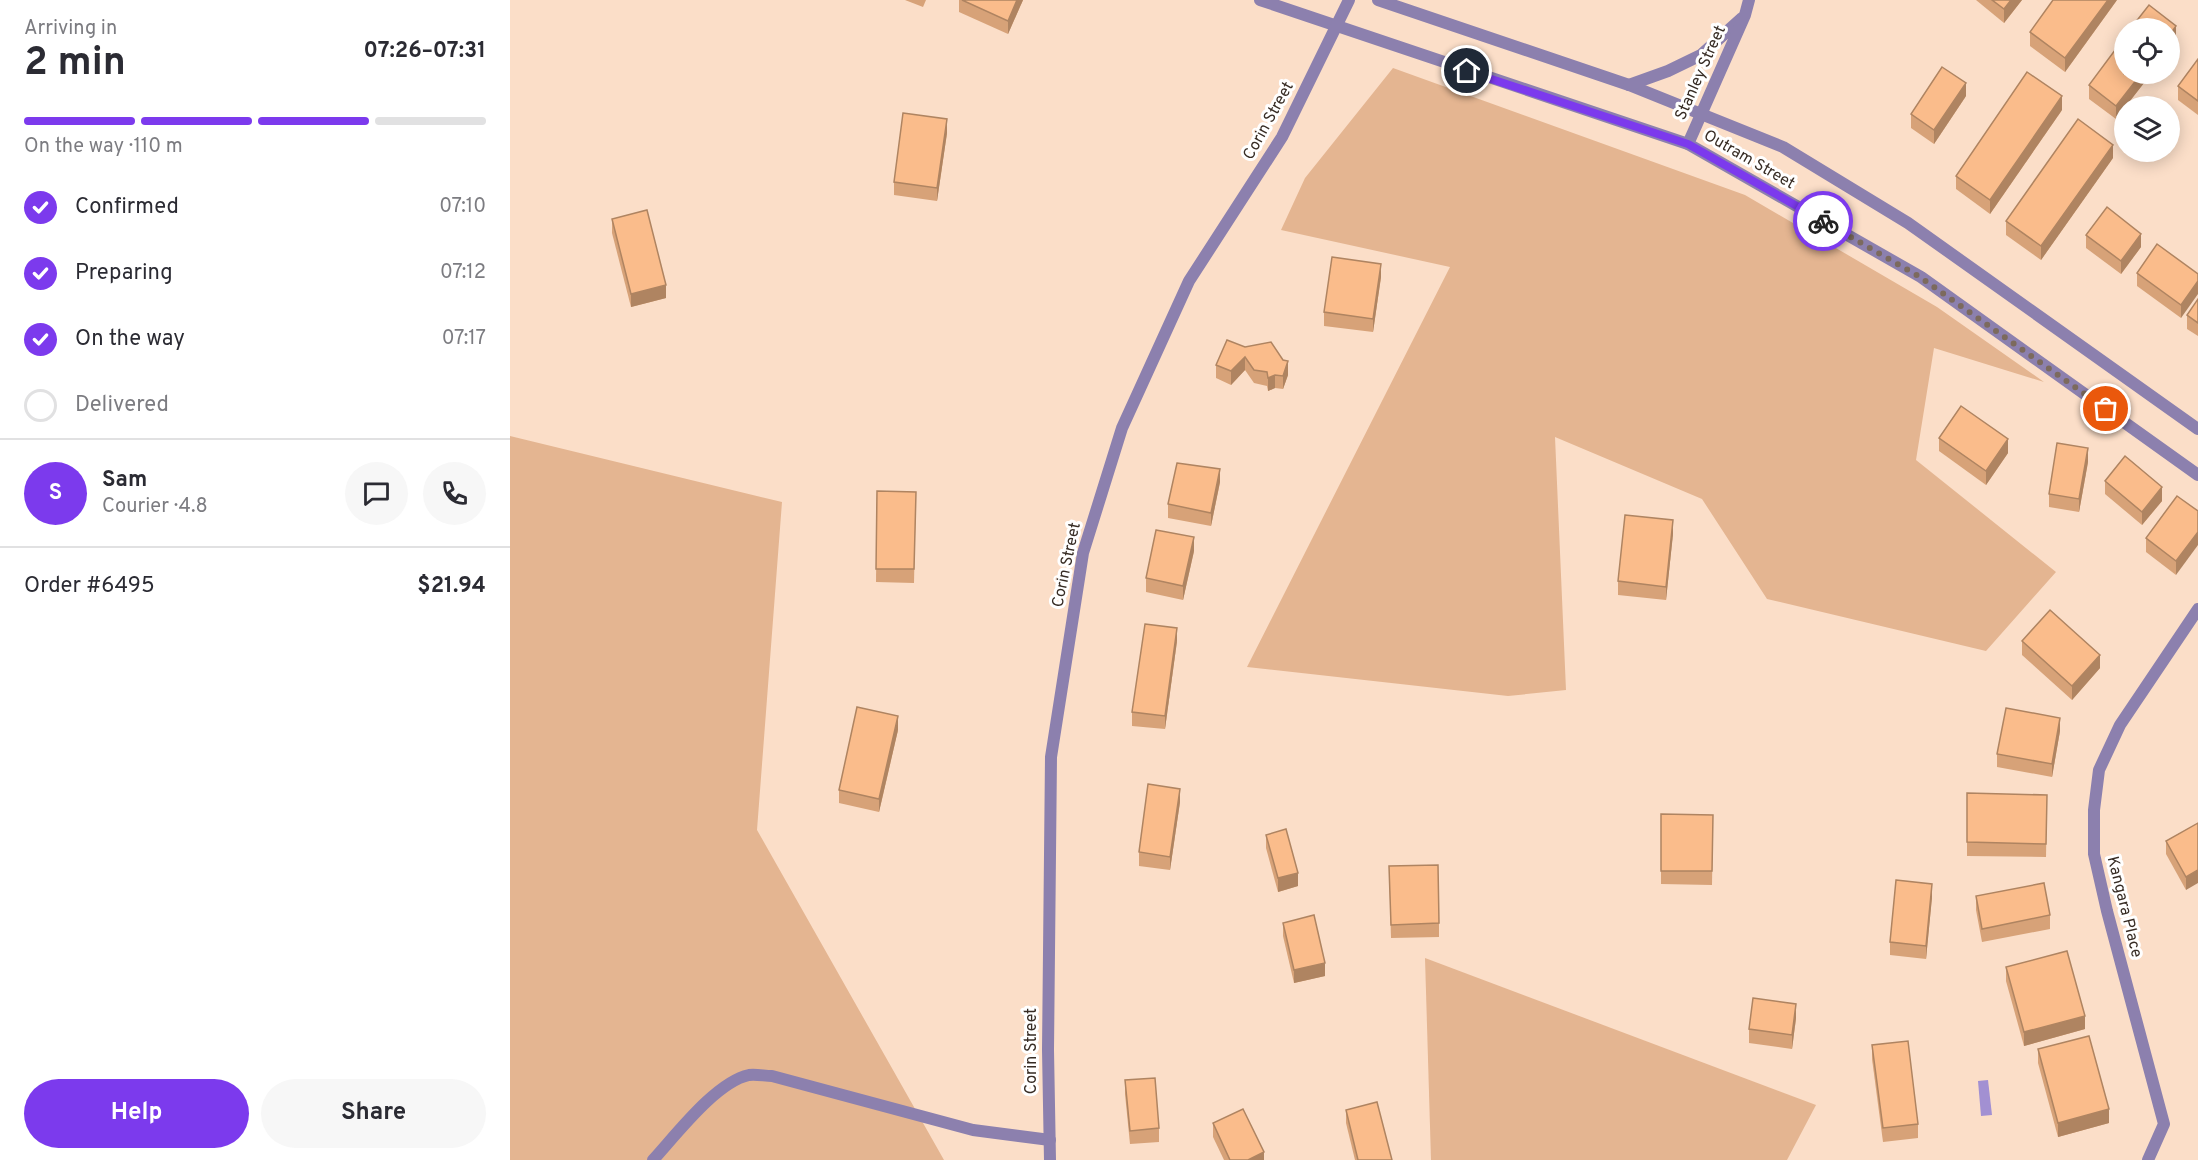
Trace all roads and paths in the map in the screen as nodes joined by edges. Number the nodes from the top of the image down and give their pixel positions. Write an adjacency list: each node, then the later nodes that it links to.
1 (1260, 0): 6 (street, Outram Street)
2 (1348, 0): 6 (street, Corin Street)
3 (1378, 0): 7 (street, Outram Street)
4 (1749, 0): 5 (street, Stanley Street)
5 (1745, 15): 7 (street, Stanley Street); 8 (street, Stanley Street)
6 (1335, 27): 9 (street, Outram Street); 13 (street, Corin Street)
7 (1629, 85): 8 (street, Outram Street)
8 (1701, 114): 9 (street, Stanley Street); 10 (street, Outram Street)
9 (1688, 144): 11 (street, Outram Street)
10 (2198, 429)
11 (2198, 475)
12 (2198, 609): 16 (street, Kangara Place)
13 (1050, 1140): 14 (street); 15 (street, Corin Street)
14 (653, 1160)
15 (1050, 1160)
16 (2148, 1160)

